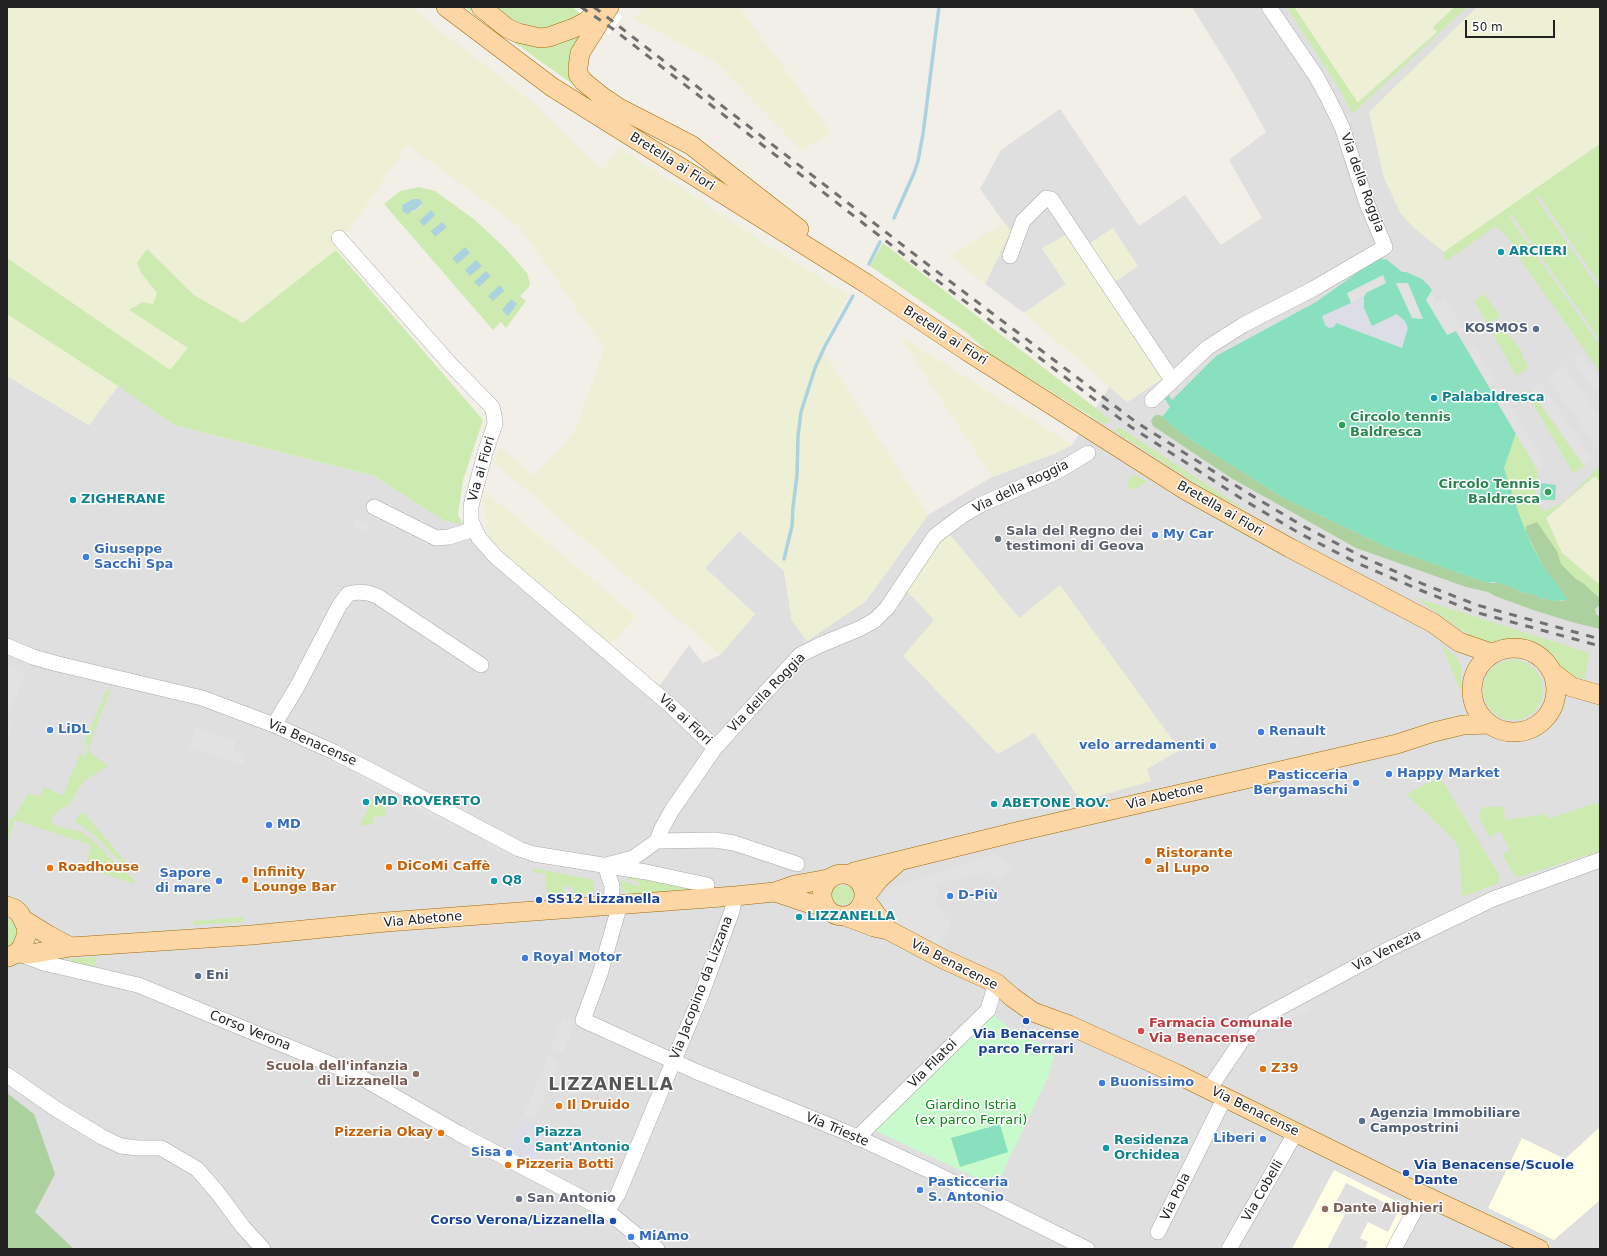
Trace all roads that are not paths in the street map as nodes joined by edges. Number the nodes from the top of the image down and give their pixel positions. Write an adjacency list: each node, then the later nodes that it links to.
1 (446, 7): 8 (main road, Bretella ai Fiori)
2 (481, 7): 3 (main road)
3 (601, 7)
4 (610, 7): 8 (main road)
5 (1269, 7): 9 (street, Via della Roggia)
6 (339, 238): 13 (street, Via ai Fiori)
7 (1010, 256): 9 (street)
8 (867, 284): 14 (main road, Bretella ai Fiori)
9 (1172, 380): 10 (street, Via della Roggia)
10 (1152, 400)
11 (1088, 453): 25 (street, Via della Roggia)
12 (374, 507): 13 (street)
13 (474, 529): 25 (street, Via ai Fiori)
14 (1459, 642): 16 (main road, Bretella ai Fiori); 19 (main road, Bretella ai Fiori)
15 (7, 646): 23 (street, Via Benacense)
16 (1491, 653): 18 (main road); 19 (main road)
17 (481, 665): 23 (street)
18 (1554, 673): 20 (main road); 21 (main road)
19 (1474, 677): 22 (main road); 24 (main road)
20 (1599, 695): 21 (main road)
21 (1551, 711): 22 (main road)
22 (1488, 724): 24 (main road, Via Abetone)
23 (274, 725): 30 (street, Via Benacense)
24 (1434, 732): 28 (main road, Via Abetone)
25 (715, 748): 26 (street, Via della Roggia)
26 (657, 841): 29 (street); 30 (street, Via della Roggia)
27 (1600, 860): 47 (street, Via Venezia)
28 (897, 863): 31 (main road, Via Abetone); 36 (main road)
29 (798, 864)
30 (605, 865): 33 (street, Via Benacense); 37 (street)
31 (851, 875): 32 (main road); 36 (main road)
32 (828, 879): 34 (main road); 38 (main road)
33 (707, 885)
34 (775, 892): 35 (main road, Via Abetone); 38 (main road)
35 (736, 896): 37 (main road, Via Abetone); 45 (street, Via Jacopino da Lizzana)
36 (864, 898): 40 (main road); 41 (main road, Via Benacense)
37 (615, 905): 42 (main road, Via Abetone); 45 (street, Via Trieste)
38 (824, 906): 40 (main road)
39 (12, 909): 42 (main road); 43 (main road)
40 (845, 916): 41 (main road, Via Benacense)
41 (888, 930): 44 (main road, Via Benacense)
42 (71, 947): 43 (main road, Via Abetone)
43 (12, 955): 51 (street, Corso Verona)
44 (996, 983): 47 (main road, Via Benacense); 49 (street, Via Filatoi)
45 (674, 1061): 49 (street, Via Trieste); 51 (street, Via Jacopino da Lizzana)
46 (7, 1075): 53 (street)
47 (1217, 1093): 48 (main road, Via Benacense); 52 (street, Via Pola)
48 (1296, 1132): 50 (main road, Via Benacense); 56 (street, Via Cobelli)
49 (857, 1138): 55 (street, Via Trieste)
50 (1423, 1195): 57 (street); 58 (main road, Via Benacense)
51 (607, 1211): 54 (street, Corso Verona)
52 (1158, 1232)
53 (263, 1249)
54 (657, 1249)
55 (1087, 1249)
56 (1229, 1249)
57 (1394, 1249)
58 (1539, 1249)

